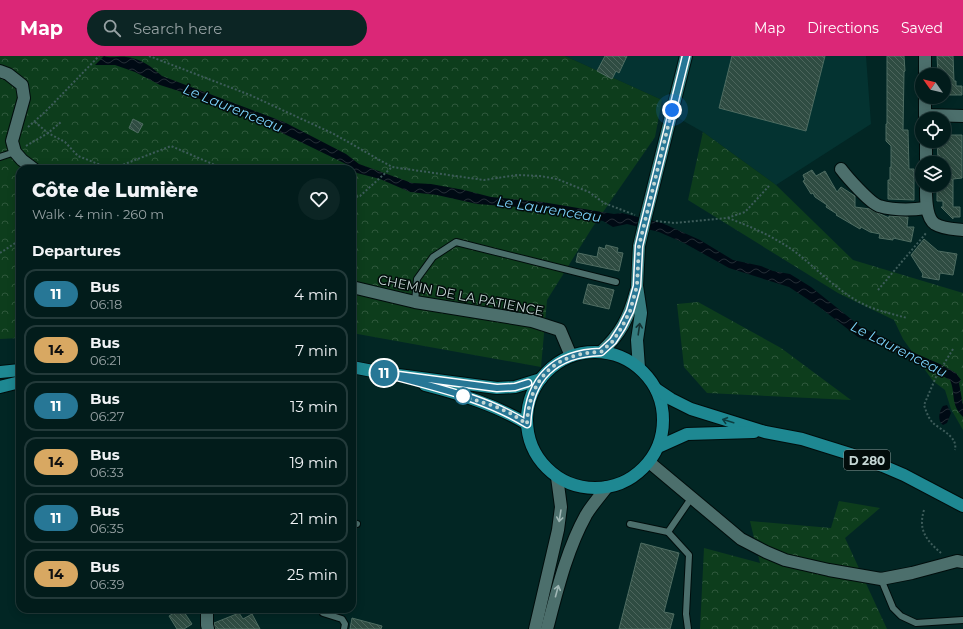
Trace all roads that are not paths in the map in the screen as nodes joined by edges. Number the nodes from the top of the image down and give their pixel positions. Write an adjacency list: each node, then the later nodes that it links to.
1 (686, 56): 15 (main road, bridge)
2 (925, 56): 3 (street)
3 (925, 68)
4 (0, 71): 7 (street)
5 (951, 116): 6 (street)
6 (963, 116)
7 (13, 147): 8 (lane); 9 (street)
8 (0, 157)
9 (29, 165)
10 (841, 169): 12 (street)
11 (926, 192): 12 (street)
12 (926, 208): 13 (street)
13 (963, 230)
14 (616, 282): 17 (lane)
15 (637, 286): 18 (main road); 21 (main road, one-way to 15)
16 (356, 288): 17 (street, CHEMIN DE LA PATIENCE)
17 (415, 302): 19 (street, CHEMIN DE LA PATIENCE)
18 (601, 352): 19 (main road); 21 (main road)
19 (571, 356): 25 (main road)
20 (356, 368): 24 (main road)
21 (639, 368): 28 (main road)
22 (16, 370): 23 (main road)
23 (0, 372)
24 (383, 373): 25 (main road); 29 (main road)
25 (541, 379): 29 (main road)
26 (16, 383): 27 (main road)
27 (0, 387)
28 (656, 389): 30 (main road, D 280, one-way to 28); 31 (main road)
29 (527, 424): 33 (main road)
30 (765, 432): 31 (main road, D 280); 36 (main road, D 280)
31 (658, 446): 32 (main road)
32 (649, 462): 34 (main road); 35 (street)
33 (558, 477): 34 (main road); 46 (street, one-way to 46)
34 (607, 487): 47 (street, one-way to 34)
35 (692, 497): 38 (lane); 40 (street)
36 (963, 506)
37 (630, 524): 38 (lane)
38 (668, 532): 48 (lane)
39 (957, 562): 40 (street)
40 (881, 579): 43 (lane)
41 (207, 613): 44 (street)
42 (324, 613): 45 (lane)
43 (963, 620)
44 (208, 629)
45 (344, 629)
46 (535, 629)
47 (547, 629)
48 (688, 629)

